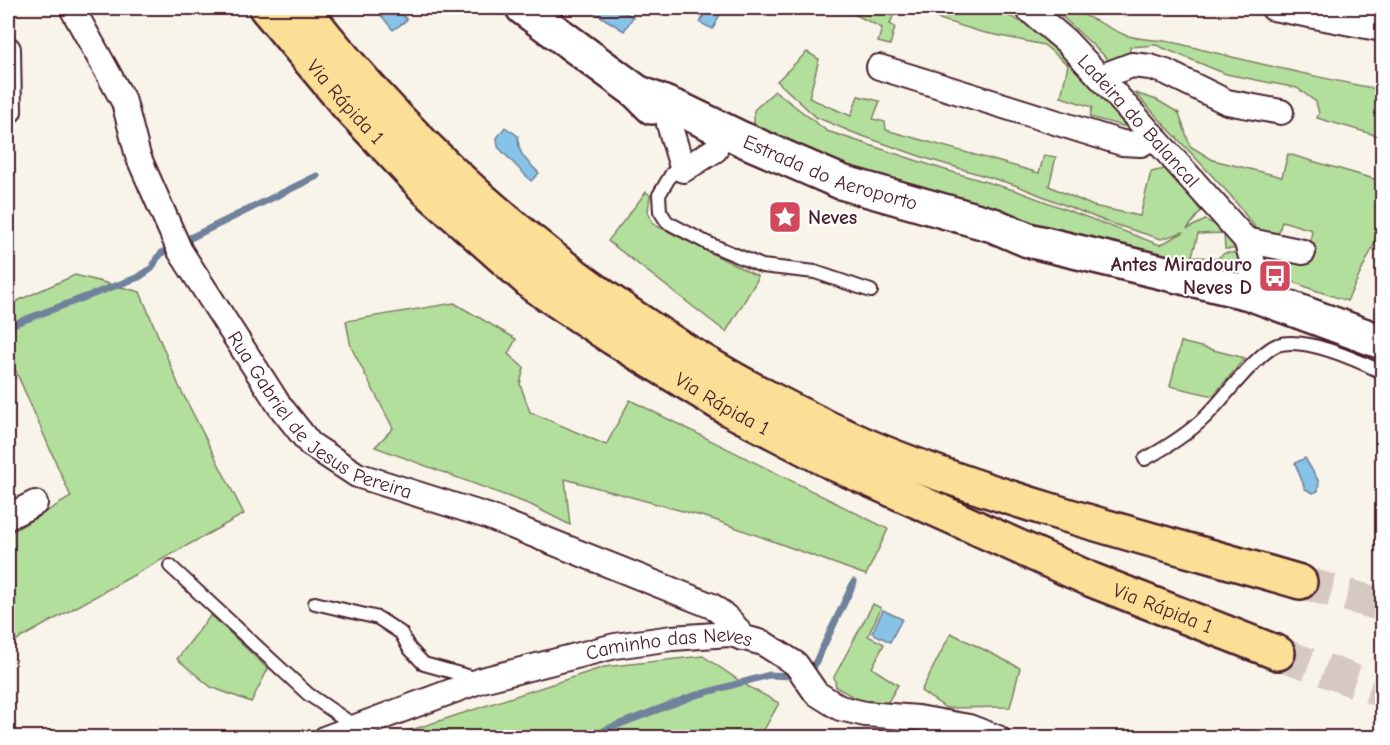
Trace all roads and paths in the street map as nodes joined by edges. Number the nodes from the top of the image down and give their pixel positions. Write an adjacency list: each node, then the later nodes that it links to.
1 (72, 8): 32 (street, Rua Gabriel de Jesus Pereira)
2 (266, 8): 33 (highway, Via Rápida 1)
3 (303, 8): 30 (highway, Via Rápida 1)
4 (523, 8): 11 (main road, Estrada do Aeroporto)
5 (1027, 8): 10 (street, Ladeira do Balancal)
6 (1273, 8): 7 (street)
7 (1383, 29)
8 (8, 50): 12 (street)
9 (879, 67): 15 (street)
10 (1100, 77): 13 (street); 15 (street, Ladeira do Balancal)
11 (637, 92): 14 (main road, Estrada do Aeroporto); 18 (main road, Estrada do Aeroporto)
12 (9, 111)
13 (1281, 112)
14 (669, 124): 16 (main road, Estrada do Aeroporto); 17 (street)
15 (1154, 136): 20 (street, Ladeira do Balancal)
16 (714, 150): 17 (street); 18 (main road); 19 (main road, Estrada do Aeroporto)
17 (683, 170): 22 (lane)
18 (820, 174): 19 (main road, Estrada do Aeroporto)
19 (1028, 240): 23 (main road, Estrada do Aeroporto)
20 (1246, 240): 21 (street); 23 (street, Ladeira do Balancal)
21 (1303, 252)
22 (871, 291)
23 (1249, 293): 24 (main road, Estrada do Aeroporto)
24 (1383, 342)
25 (1383, 372): 26 (lane)
26 (1145, 459)
27 (35, 503): 28 (street)
28 (8, 517)
29 (170, 566): 35 (lane)
30 (1300, 582)
31 (315, 603): 34 (lane)
32 (742, 638): 34 (street, Caminho das Neves); 37 (street, Caminho das Neves)
33 (1278, 653)
34 (482, 680): 35 (street, Caminho das Neves)
35 (355, 726): 36 (street, Caminho das Neves)
36 (326, 738)
37 (998, 738)

